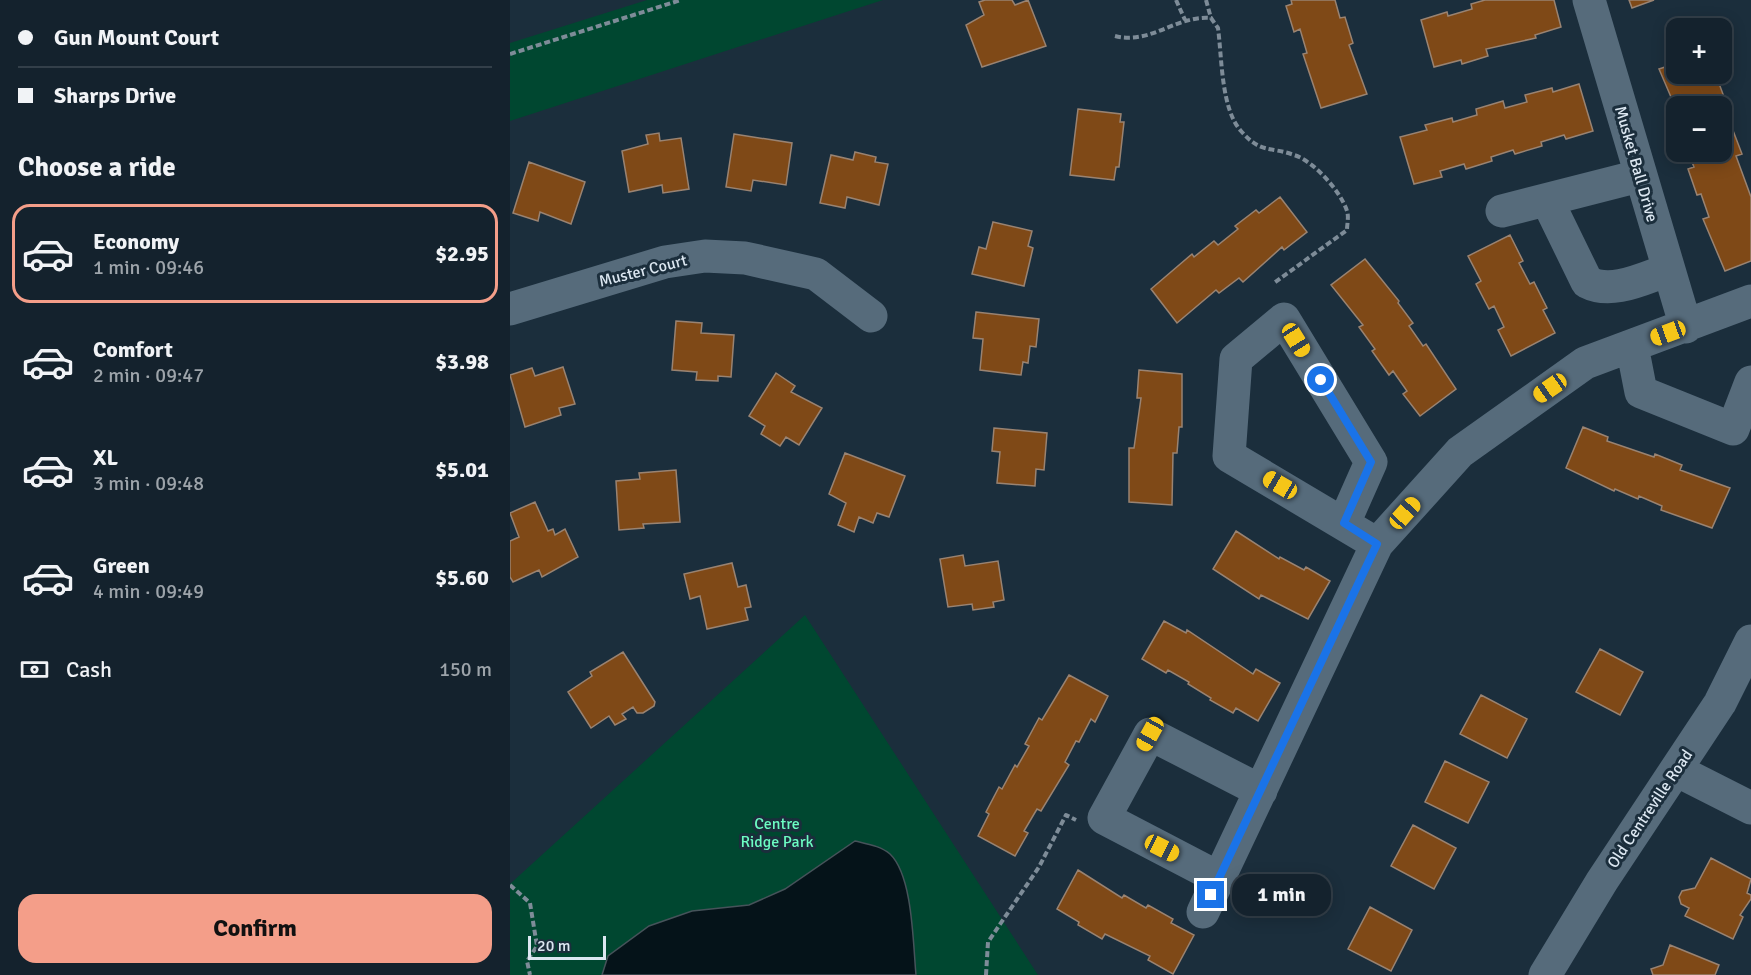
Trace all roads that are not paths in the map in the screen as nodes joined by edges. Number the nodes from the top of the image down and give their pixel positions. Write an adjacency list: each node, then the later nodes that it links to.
1 (1589, 0): 2 (street, Musket Ball Drive)
2 (1639, 176): 3 (street); 5 (street, Musket Ball Drive)
3 (1548, 200): 4 (street); 5 (street)
4 (1502, 211)
5 (1668, 270): 9 (street, Musket Ball Drive)
6 (1751, 300): 9 (street)
7 (510, 309): 8 (street, Muster Court)
8 (871, 316)
9 (1686, 327): 10 (street)
10 (1632, 346): 11 (street); 13 (street)
11 (1751, 382)
12 (1344, 523): 12 (street); 13 (street)
13 (1377, 544): 16 (street)
14 (1751, 641): 15 (street, Old Centreville Road)
15 (1676, 770): 17 (street); 20 (street, Old Centreville Road)
16 (1261, 791): 18 (street); 18 (street)
17 (1751, 808)
18 (1219, 878): 19 (street)
19 (1203, 912)
20 (1545, 975)

